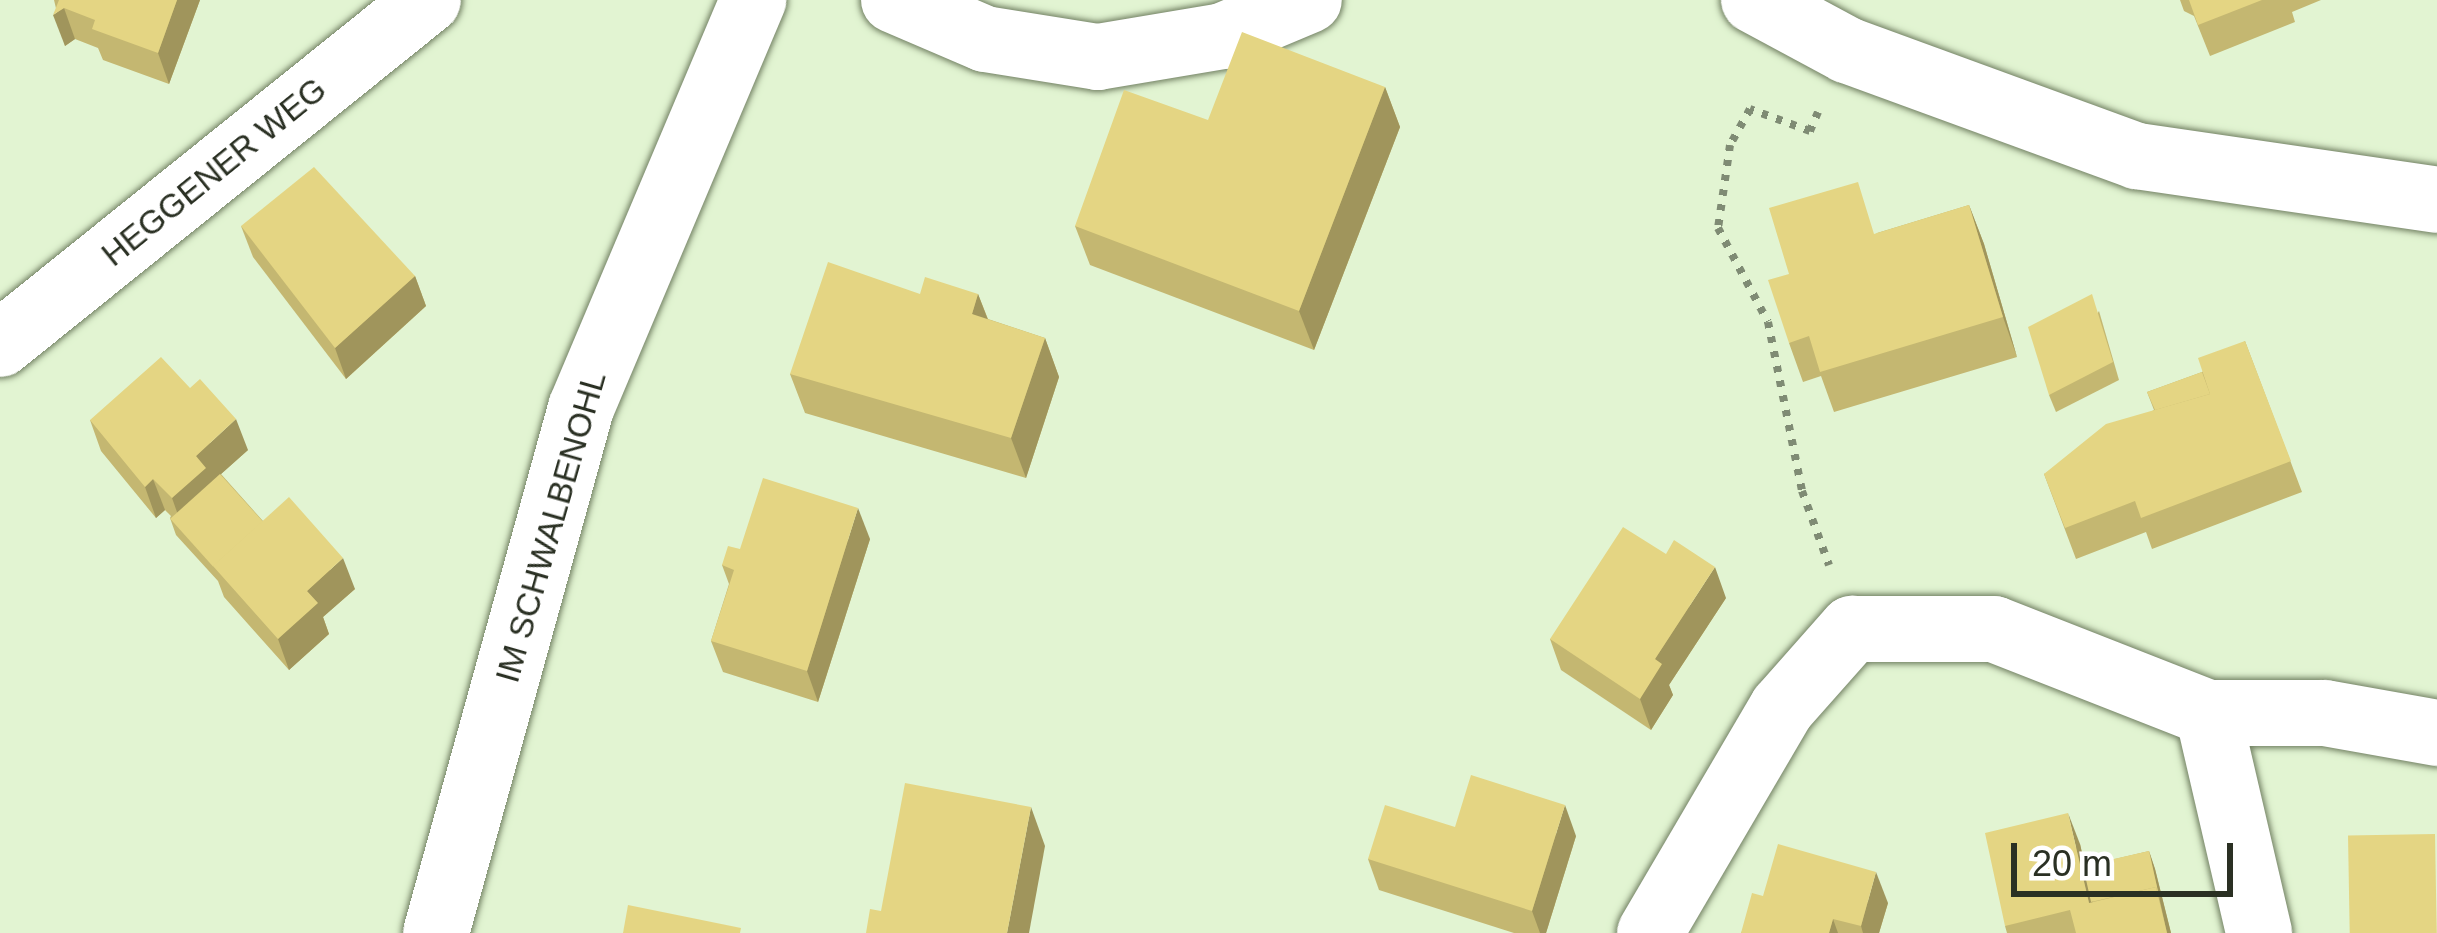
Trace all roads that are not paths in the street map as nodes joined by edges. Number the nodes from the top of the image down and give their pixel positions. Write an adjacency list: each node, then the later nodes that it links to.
1 (428, 0): 7 (street, HEGGENER WEG)
2 (753, 0): 12 (street, IM SCHWALBENOHL)
3 (894, 0): 4 (street)
4 (1309, 0)
5 (1754, 0): 6 (street)
6 (2437, 200)
7 (0, 344)
8 (2437, 687): 10 (street)
9 (2208, 713): 10 (street); 13 (street); 14 (street)
10 (2324, 713): 11 (street)
11 (2437, 734)
12 (436, 933)
13 (1650, 933)
14 (2259, 933)

